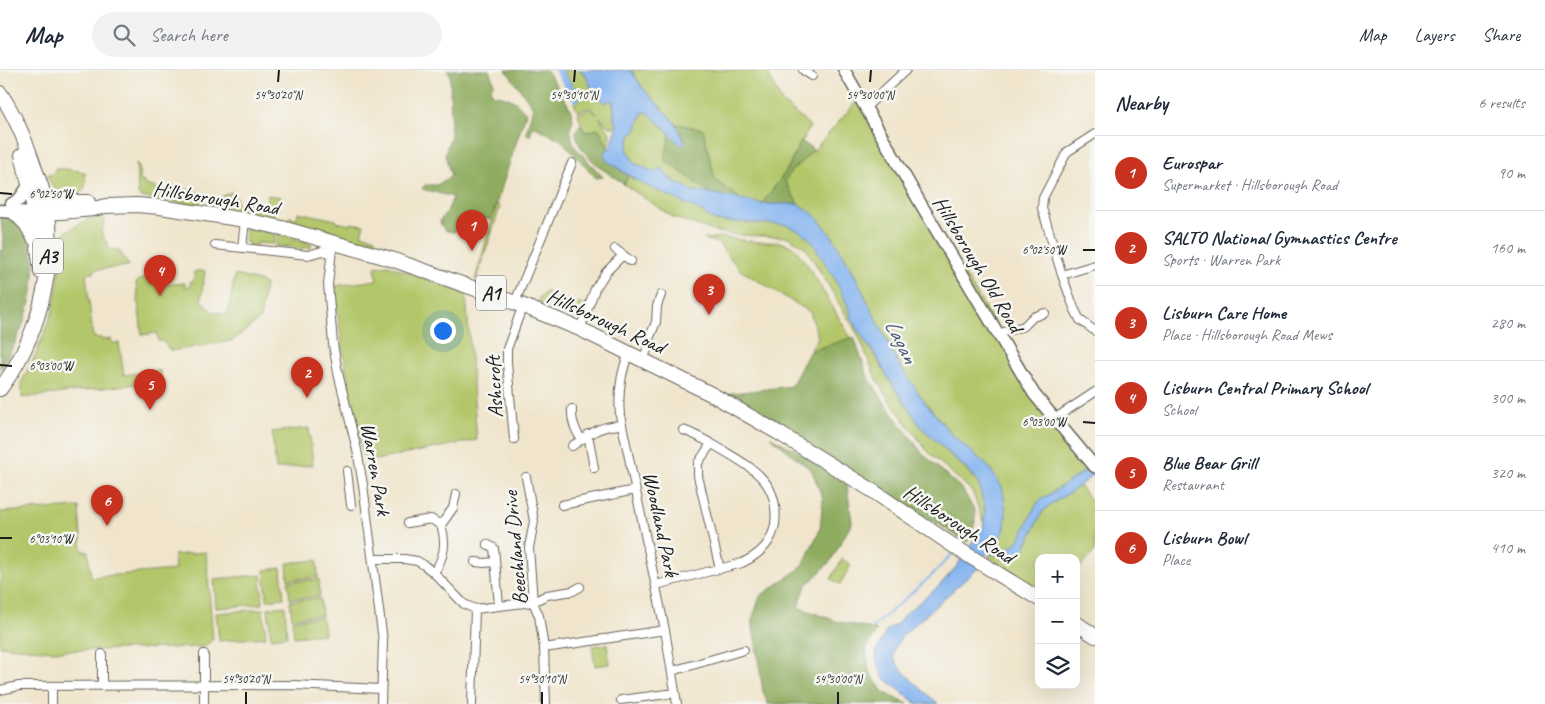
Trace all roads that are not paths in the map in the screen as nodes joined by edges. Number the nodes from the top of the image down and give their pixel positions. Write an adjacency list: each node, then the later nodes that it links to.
1 (803, 70): 4 (street)
2 (844, 70): 7 (street, Hillsborough Old Road)
3 (906, 70): 7 (street)
4 (812, 76)
5 (0, 93): 11 (highway)
6 (0, 107): 10 (highway)
7 (866, 108): 33 (street, Hillsborough Old Road)
8 (1095, 134): 25 (street)
9 (572, 163): 29 (street, Ashcroft)
10 (29, 186): 11 (highway); 13 (main road)
11 (42, 206): 12 (highway, Hillsborough Road / A1); 13 (main road, Hillsborough Road / A1); 14 (highway, Hillsborough Road / A1); 16 (highway, A3); 18 (highway, A3); 26 (highway, A3)
12 (106, 206): 14 (highway, Hillsborough Road / A1); 15 (highway, Hillsborough Road / A1)
13 (6, 208): 18 (highway, A3)
14 (85, 210): 16 (highway, A3)
15 (245, 220): 19 (street); 20 (highway, Hillsborough Road / A1)
16 (49, 235): 28 (highway, A3)
17 (215, 245): 19 (street)
18 (38, 248): 26 (highway, A3)
19 (242, 248): 20 (street)
20 (332, 248): 29 (highway, Hillsborough Road / A1); 50 (street, Warren Park)
21 (615, 248): 22 (street)
22 (623, 255): 23 (street); 31 (street)
23 (631, 261)
24 (1095, 265): 25 (street)
25 (1062, 275): 32 (street)
26 (42, 278): 28 (highway, A3)
27 (661, 295): 35 (street)
28 (42, 298): 36 (highway, A3)
29 (519, 304): 31 (highway, Hillsborough Road / A1); 43 (street, Ashcroft)
30 (1045, 313): 33 (street)
31 (580, 329): 34 (highway, Hillsborough Road / A1)
32 (1095, 332)
33 (998, 334): 39 (street, Hillsborough Old Road)
34 (629, 353): 35 (highway, Hillsborough Road / A1); 40 (street, Woodland Park)
35 (643, 360): 66 (highway, Hillsborough Road / A1)
36 (0, 389)
37 (1095, 392): 39 (street)
38 (575, 412): 42 (street)
39 (1054, 419): 46 (street, Hillsborough Old Road)
40 (621, 425): 42 (street); 52 (street, Woodland Park)
41 (683, 430): 44 (street)
42 (584, 437): 45 (street); 47 (street)
43 (514, 439)
44 (711, 444): 62 (street); 62 (street)
45 (572, 446)
46 (1095, 467)
47 (594, 468)
48 (347, 471): 51 (street)
49 (526, 477): 67 (street, Beechland Drive)
50 (363, 485): 51 (street); 59 (street, Warren Park)
51 (349, 487): 54 (street)
52 (635, 490): 55 (street); 64 (street, Woodland Park)
53 (456, 494): 57 (street)
54 (351, 505)
55 (562, 505)
56 (408, 523): 57 (street)
57 (442, 525): 63 (street)
58 (487, 544): 61 (street)
59 (372, 559): 63 (street); 81 (street, Warren Park)
60 (475, 562): 61 (street)
61 (496, 562): 68 (street)
62 (720, 569): 64 (street)
63 (434, 573): 69 (street)
64 (656, 585): 71 (street, Woodland Park)
65 (580, 587): 67 (street)
66 (1035, 596)
67 (533, 602): 68 (street); 73 (street, Beechland Drive)
68 (499, 606): 69 (street)
69 (474, 609): 88 (street)
70 (1080, 626): 72 (highway)
71 (665, 630): 73 (street); 77 (street, Woodland Park)
72 (1095, 636)
73 (544, 648): 89 (street, Beechland Drive)
74 (744, 650): 77 (street)
75 (102, 654): 79 (street)
76 (204, 654): 80 (street)
77 (672, 672): 83 (street, Woodland Park)
78 (52, 686): 79 (street); 82 (street); 85 (street)
79 (102, 686): 80 (street)
80 (204, 686): 81 (street); 86 (street)
81 (382, 689): 87 (street, Warren Park)
82 (0, 690)
83 (675, 693): 84 (street); 90 (street, Woodland Park)
84 (621, 700)
85 (52, 704)
86 (204, 704)
87 (381, 704)
88 (472, 704)
89 (546, 704)
90 (677, 704)

